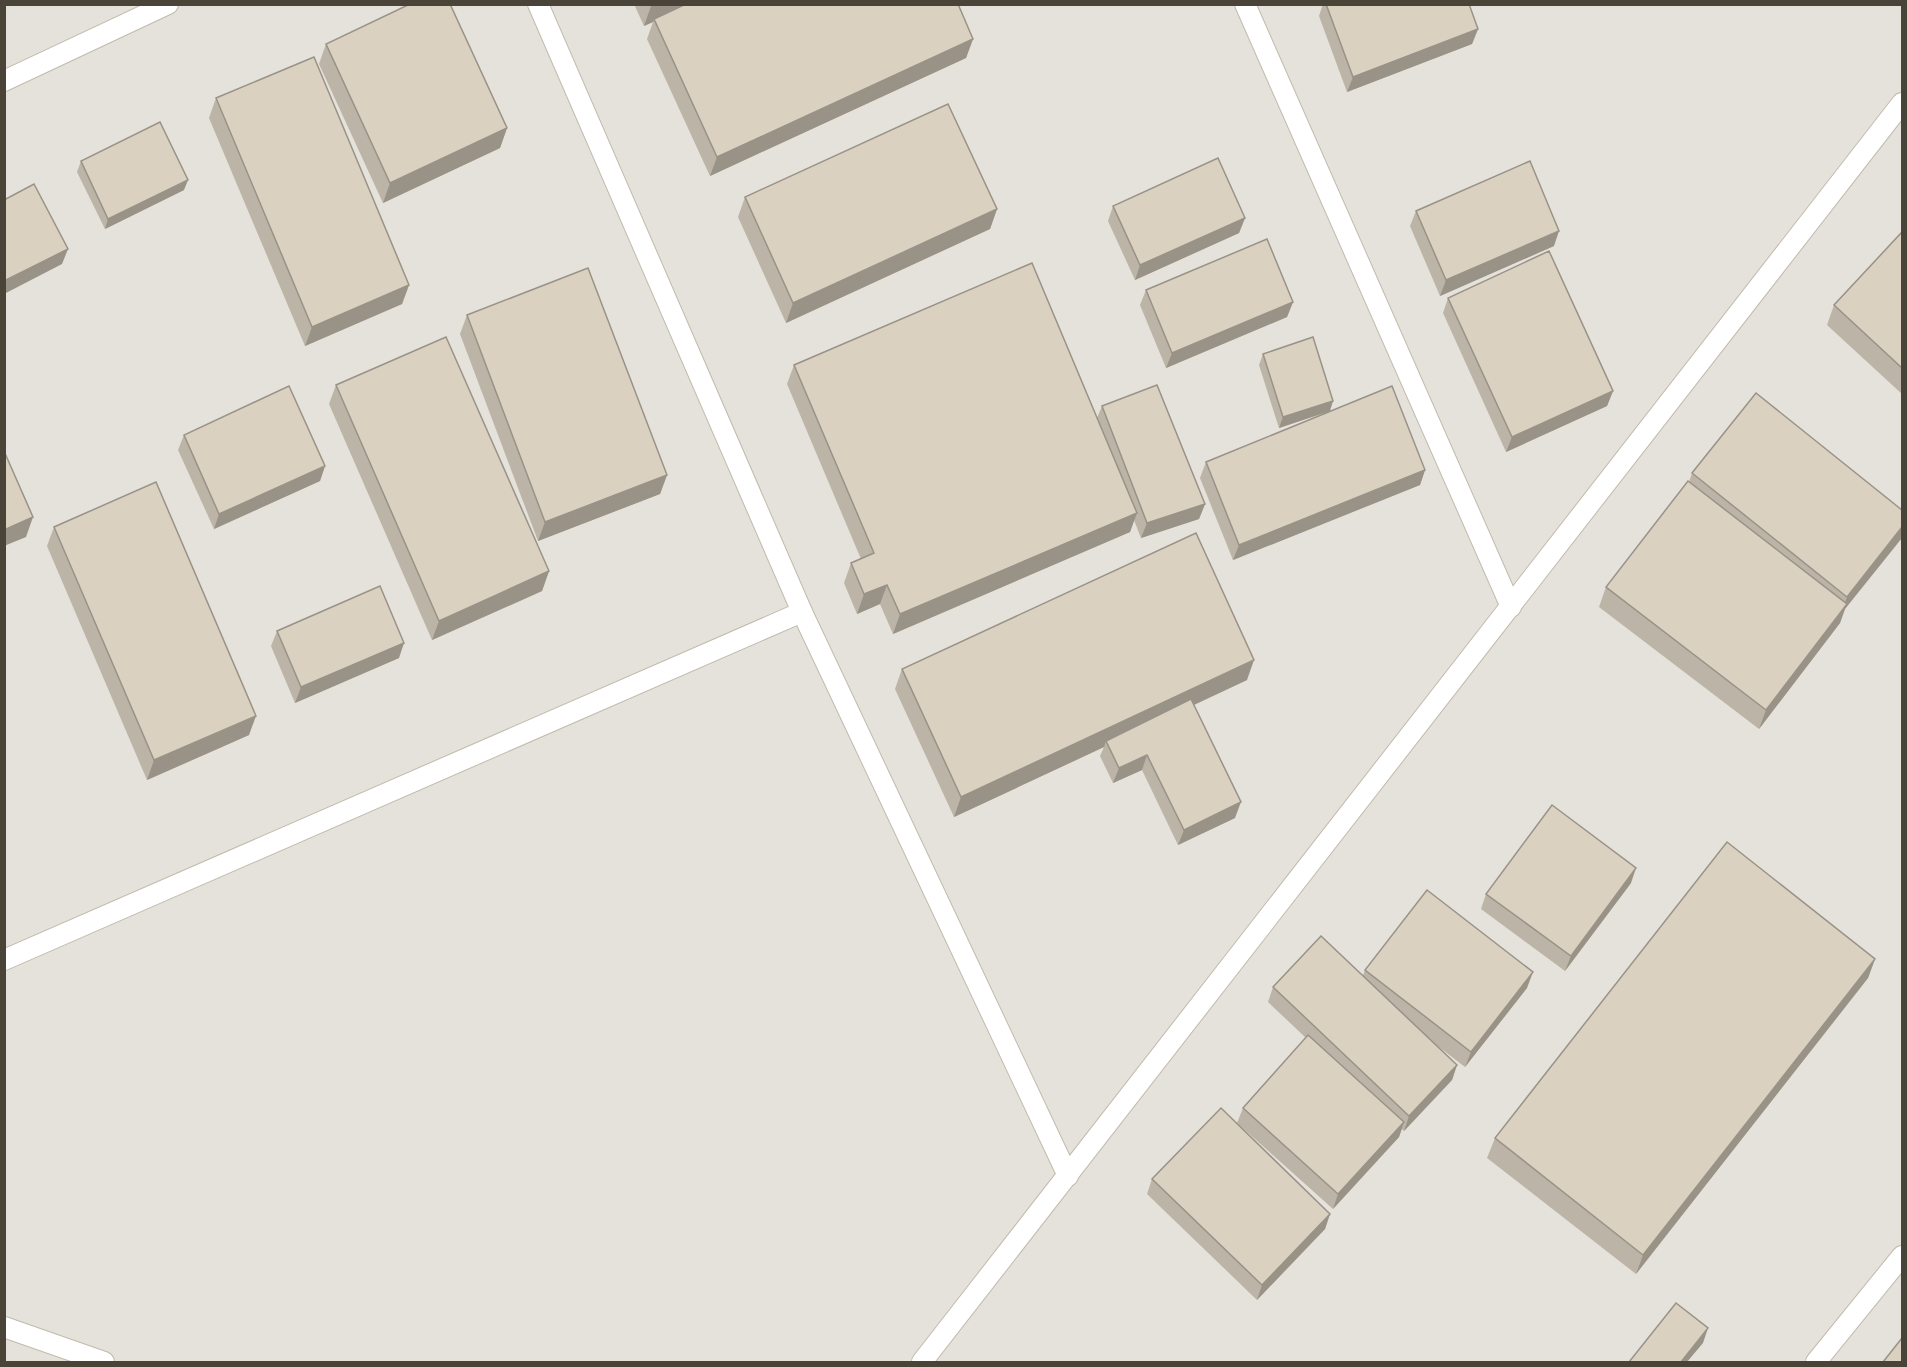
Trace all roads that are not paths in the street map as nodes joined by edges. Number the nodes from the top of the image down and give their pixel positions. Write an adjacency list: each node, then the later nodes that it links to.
1 (168, 4): 4 (lane)
2 (538, 4): 7 (lane)
3 (1245, 4): 6 (lane)
4 (4, 81)
5 (1902, 103): 6 (lane)
6 (1511, 607): 9 (lane)
7 (802, 612): 8 (lane); 9 (lane)
8 (4, 960)
9 (1068, 1176): 13 (lane)
10 (1902, 1256): 14 (lane)
11 (4, 1327): 12 (lane)
12 (104, 1362)
13 (922, 1362)
14 (1816, 1362)

